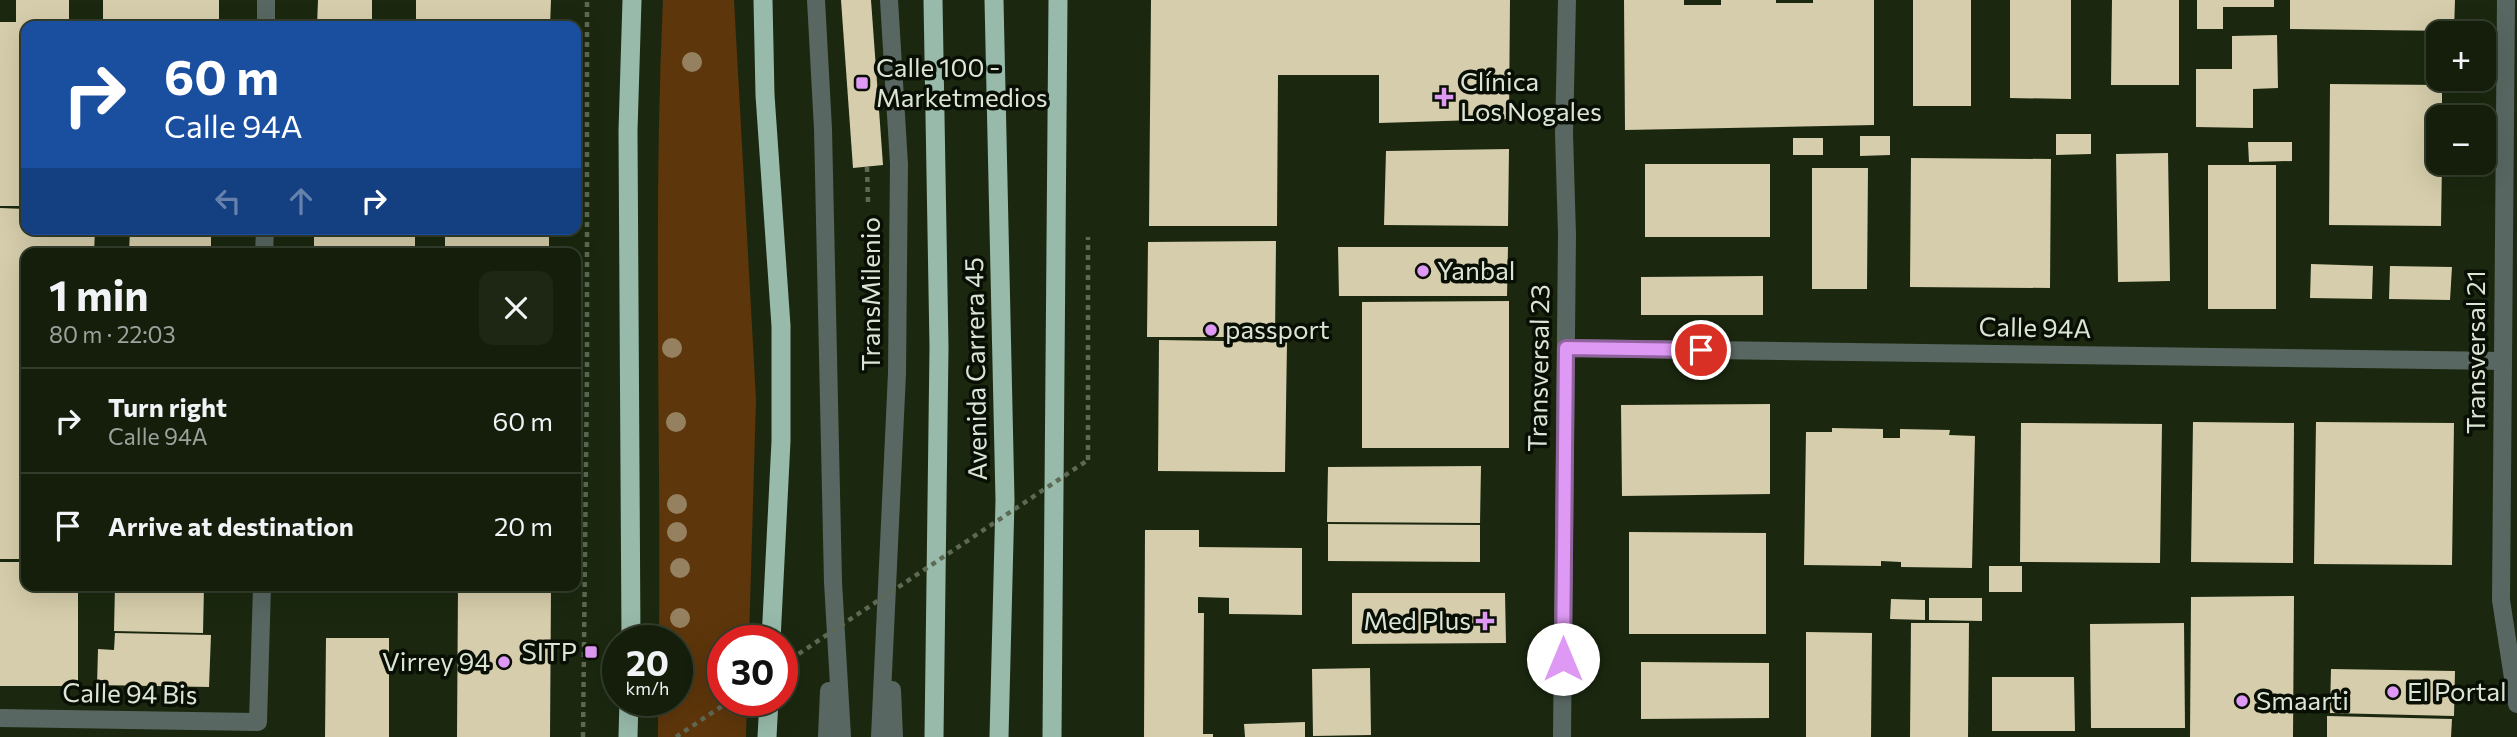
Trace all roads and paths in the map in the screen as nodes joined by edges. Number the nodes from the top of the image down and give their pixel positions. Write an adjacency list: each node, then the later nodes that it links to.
1 (266, 0): 12 (street)
2 (587, 0): 27 (path)
3 (632, 0): 19 (highway)
4 (763, 0): 20 (highway)
5 (816, 0): 16 (street, TransMilenio)
6 (889, 0): 17 (street, TransMilenio)
7 (933, 0): 35 (highway, Avenida Carrera 45)
8 (994, 0): 36 (highway, Avenida Carrera 45)
9 (1058, 0): 37 (highway)
10 (1567, 0): 13 (street, Transversal 23)
11 (2506, 0): 14 (street, Transversal 21)
12 (266, 21)
13 (1566, 348): 14 (street, Calle 94A); 38 (street, Transversal 23)
14 (2503, 361): 22 (street, Transversal 21)
15 (1088, 460): 21 (path, bridge)
16 (832, 582): 31 (street, TransMilenio); 32 (street, TransMilenio)
17 (888, 589): 33 (street, TransMilenio); 34 (street, TransMilenio)
18 (262, 591): 26 (street, Calle 94 Bis)
19 (631, 625)
20 (772, 625)
21 (798, 654)
22 (2517, 704)
23 (629, 716): 28 (highway)
24 (708, 716): 29 (path)
25 (768, 716): 30 (highway)
26 (0, 718)
27 (583, 737)
28 (628, 737)
29 (677, 737)
30 (767, 737)
31 (827, 737)
32 (842, 737)
33 (880, 737)
34 (894, 737)
35 (934, 737)
36 (999, 737)
37 (1052, 737)
38 (1562, 737)

